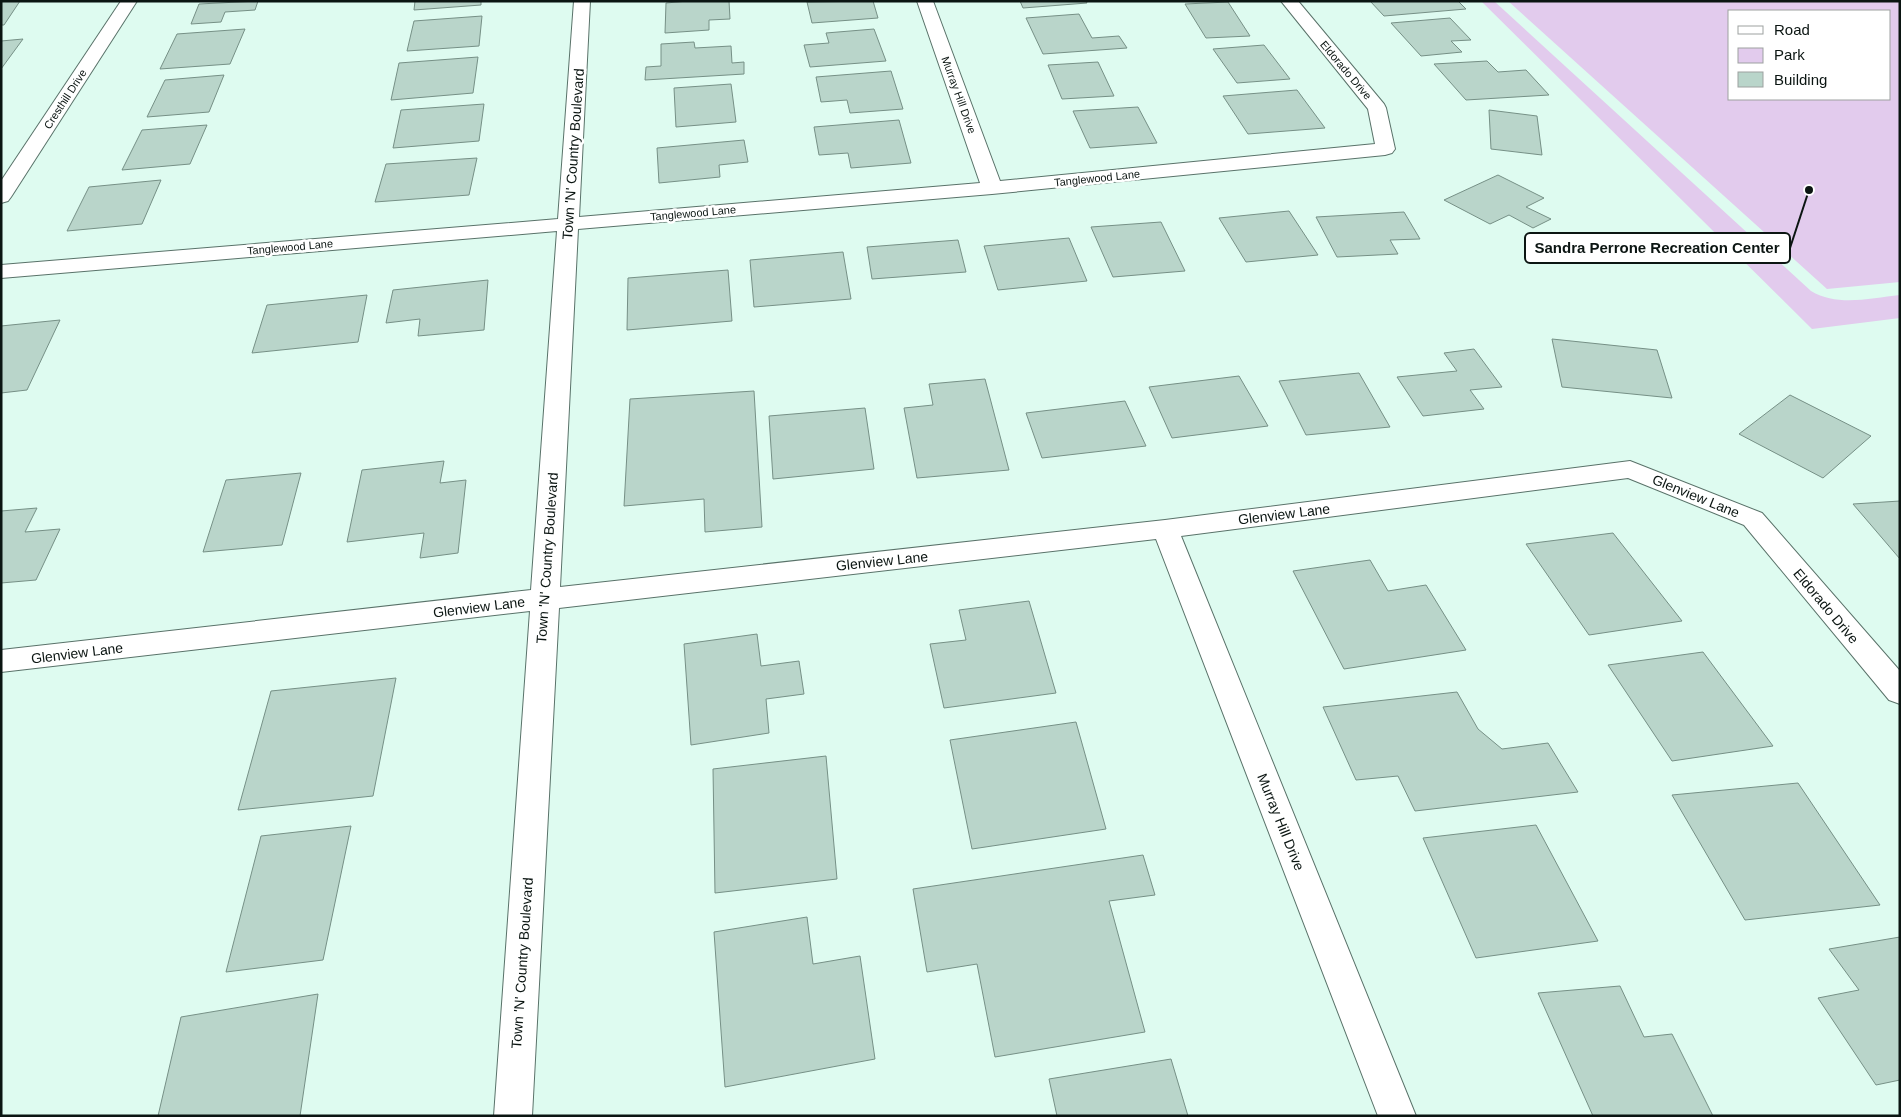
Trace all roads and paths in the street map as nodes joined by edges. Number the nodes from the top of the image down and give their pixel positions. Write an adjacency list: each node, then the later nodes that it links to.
1 (129, 1): 7 (street, Cresthill Drive)
2 (582, 1): 8 (street, Town 'N' Country Boulevard)
3 (925, 1): 6 (street, Murray Hill Drive)
4 (1289, 1): 5 (street, Eldorado Drive)
5 (1385, 149): 6 (street, Tanglewood Lane)
6 (992, 188): 8 (street, Tanglewood Lane)
7 (1, 197)
8 (568, 224): 9 (street, Tanglewood Lane); 12 (street, Town 'N' Country Boulevard)
9 (1, 272)
10 (1753, 519): 11 (street, Glenview Lane); 14 (street, Eldorado Drive)
11 (1165, 529): 12 (street, Glenview Lane); 16 (street, Murray Hill Drive)
12 (545, 599): 13 (street, Glenview Lane); 15 (street, Town 'N' Country Boulevard)
13 (1, 661)
14 (1900, 692)
15 (513, 1116)
16 (1397, 1116)

